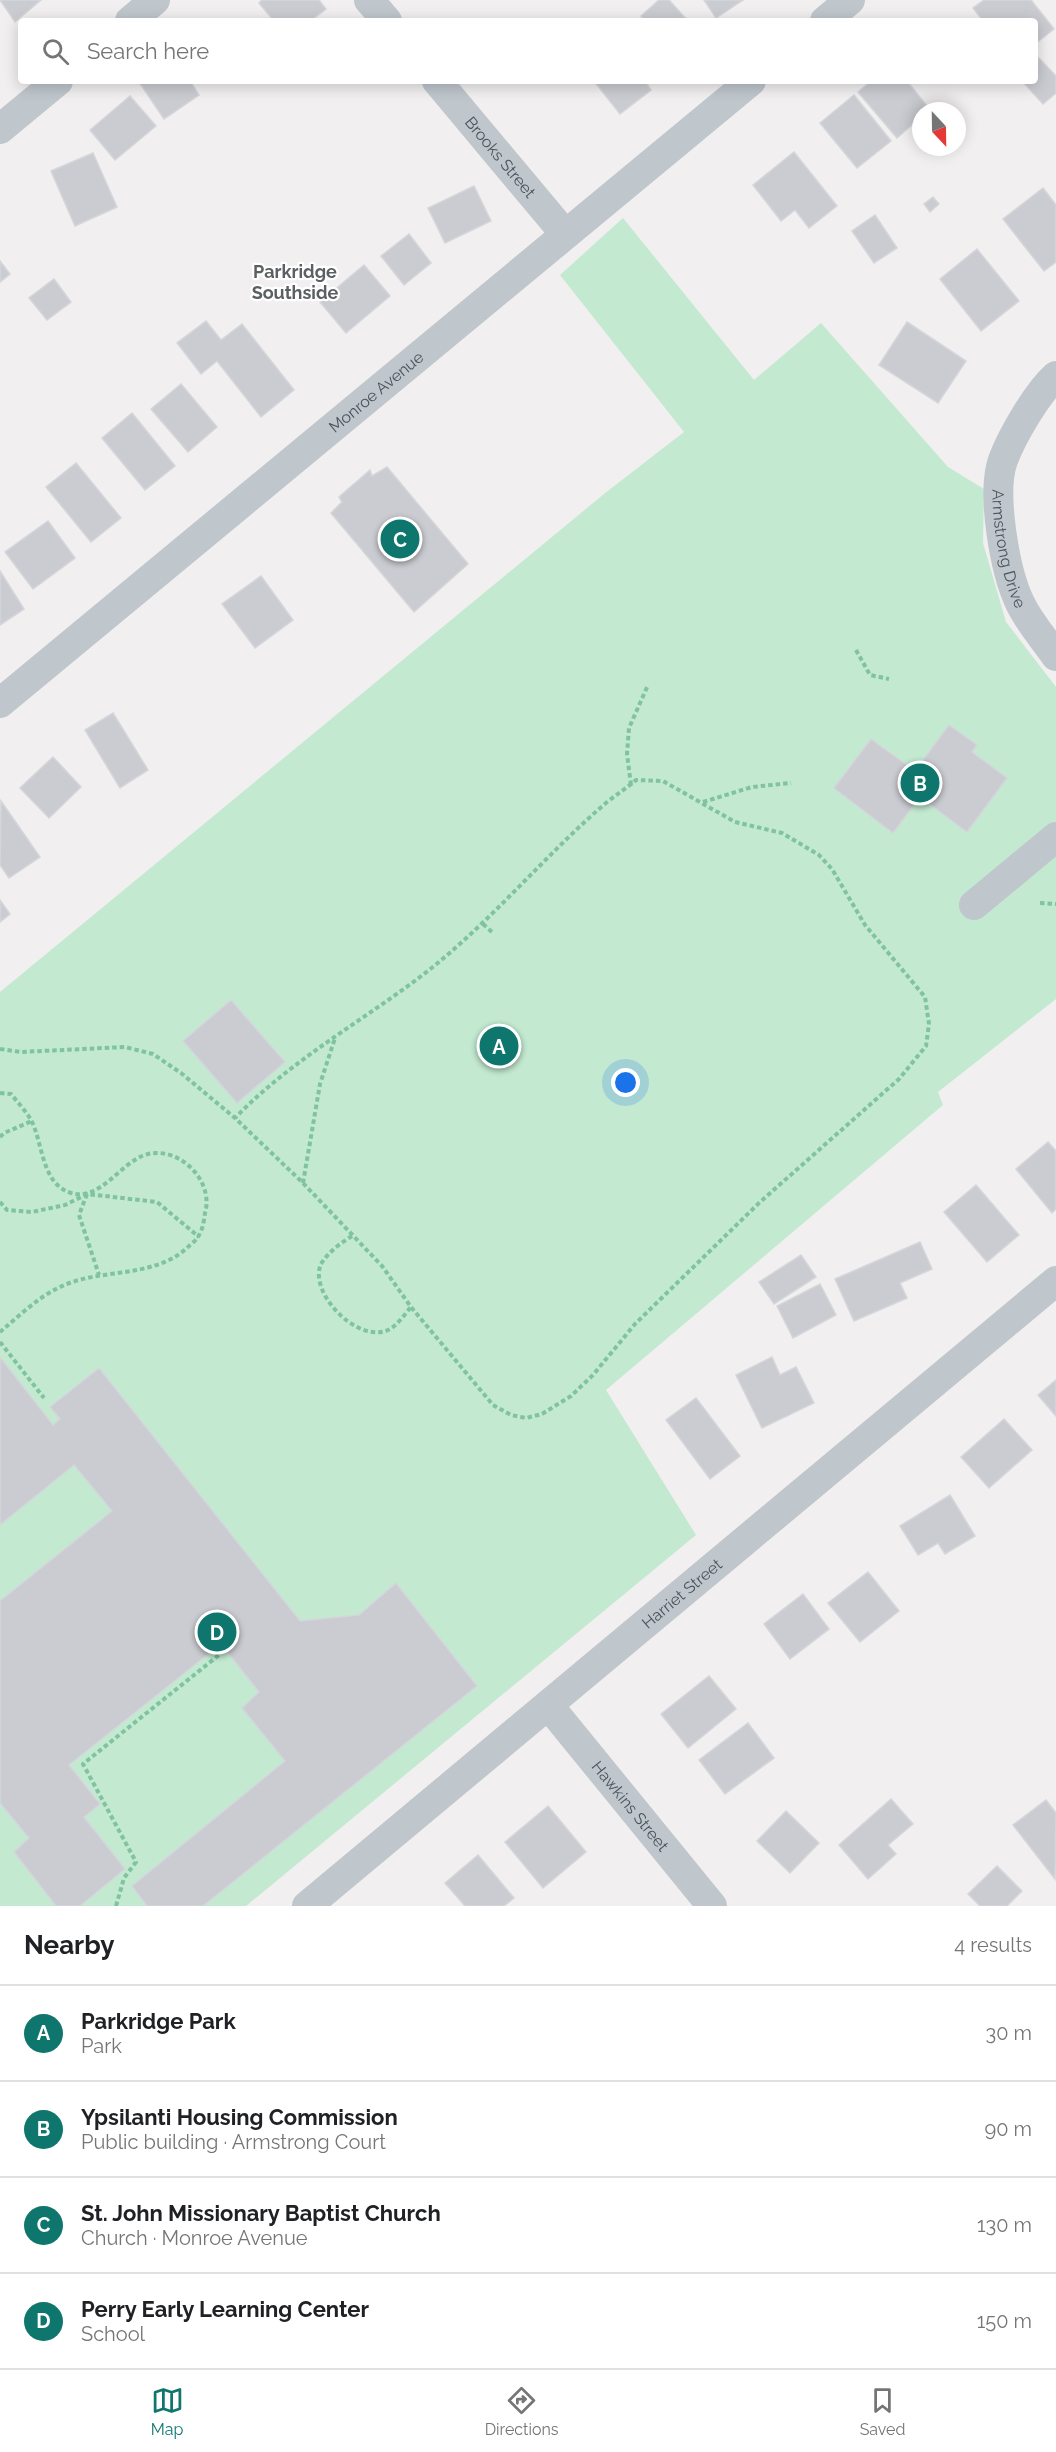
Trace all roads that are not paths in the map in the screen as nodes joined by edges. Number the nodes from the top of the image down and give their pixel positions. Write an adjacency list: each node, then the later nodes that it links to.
1 (156, 0): 4 (street)
2 (369, 0): 5 (street)
3 (850, 0): 6 (street)
4 (134, 18)
5 (384, 18)
6 (829, 18)
7 (54, 84): 10 (street)
8 (440, 84): 11 (street, Brooks Street)
9 (748, 84): 11 (street, Monroe Avenue)
10 (0, 129)
11 (565, 234): 14 (street, Monroe Avenue)
12 (1056, 376): 13 (street, Armstrong Drive)
13 (1056, 656)
14 (0, 703)
15 (1056, 837): 16 (street)
16 (974, 905)
17 (1056, 1281): 18 (street, Harriet Street)
18 (549, 1706): 19 (street, Harriet Street); 20 (street, Hawkins Street)
19 (307, 1906)
20 (712, 1906)

